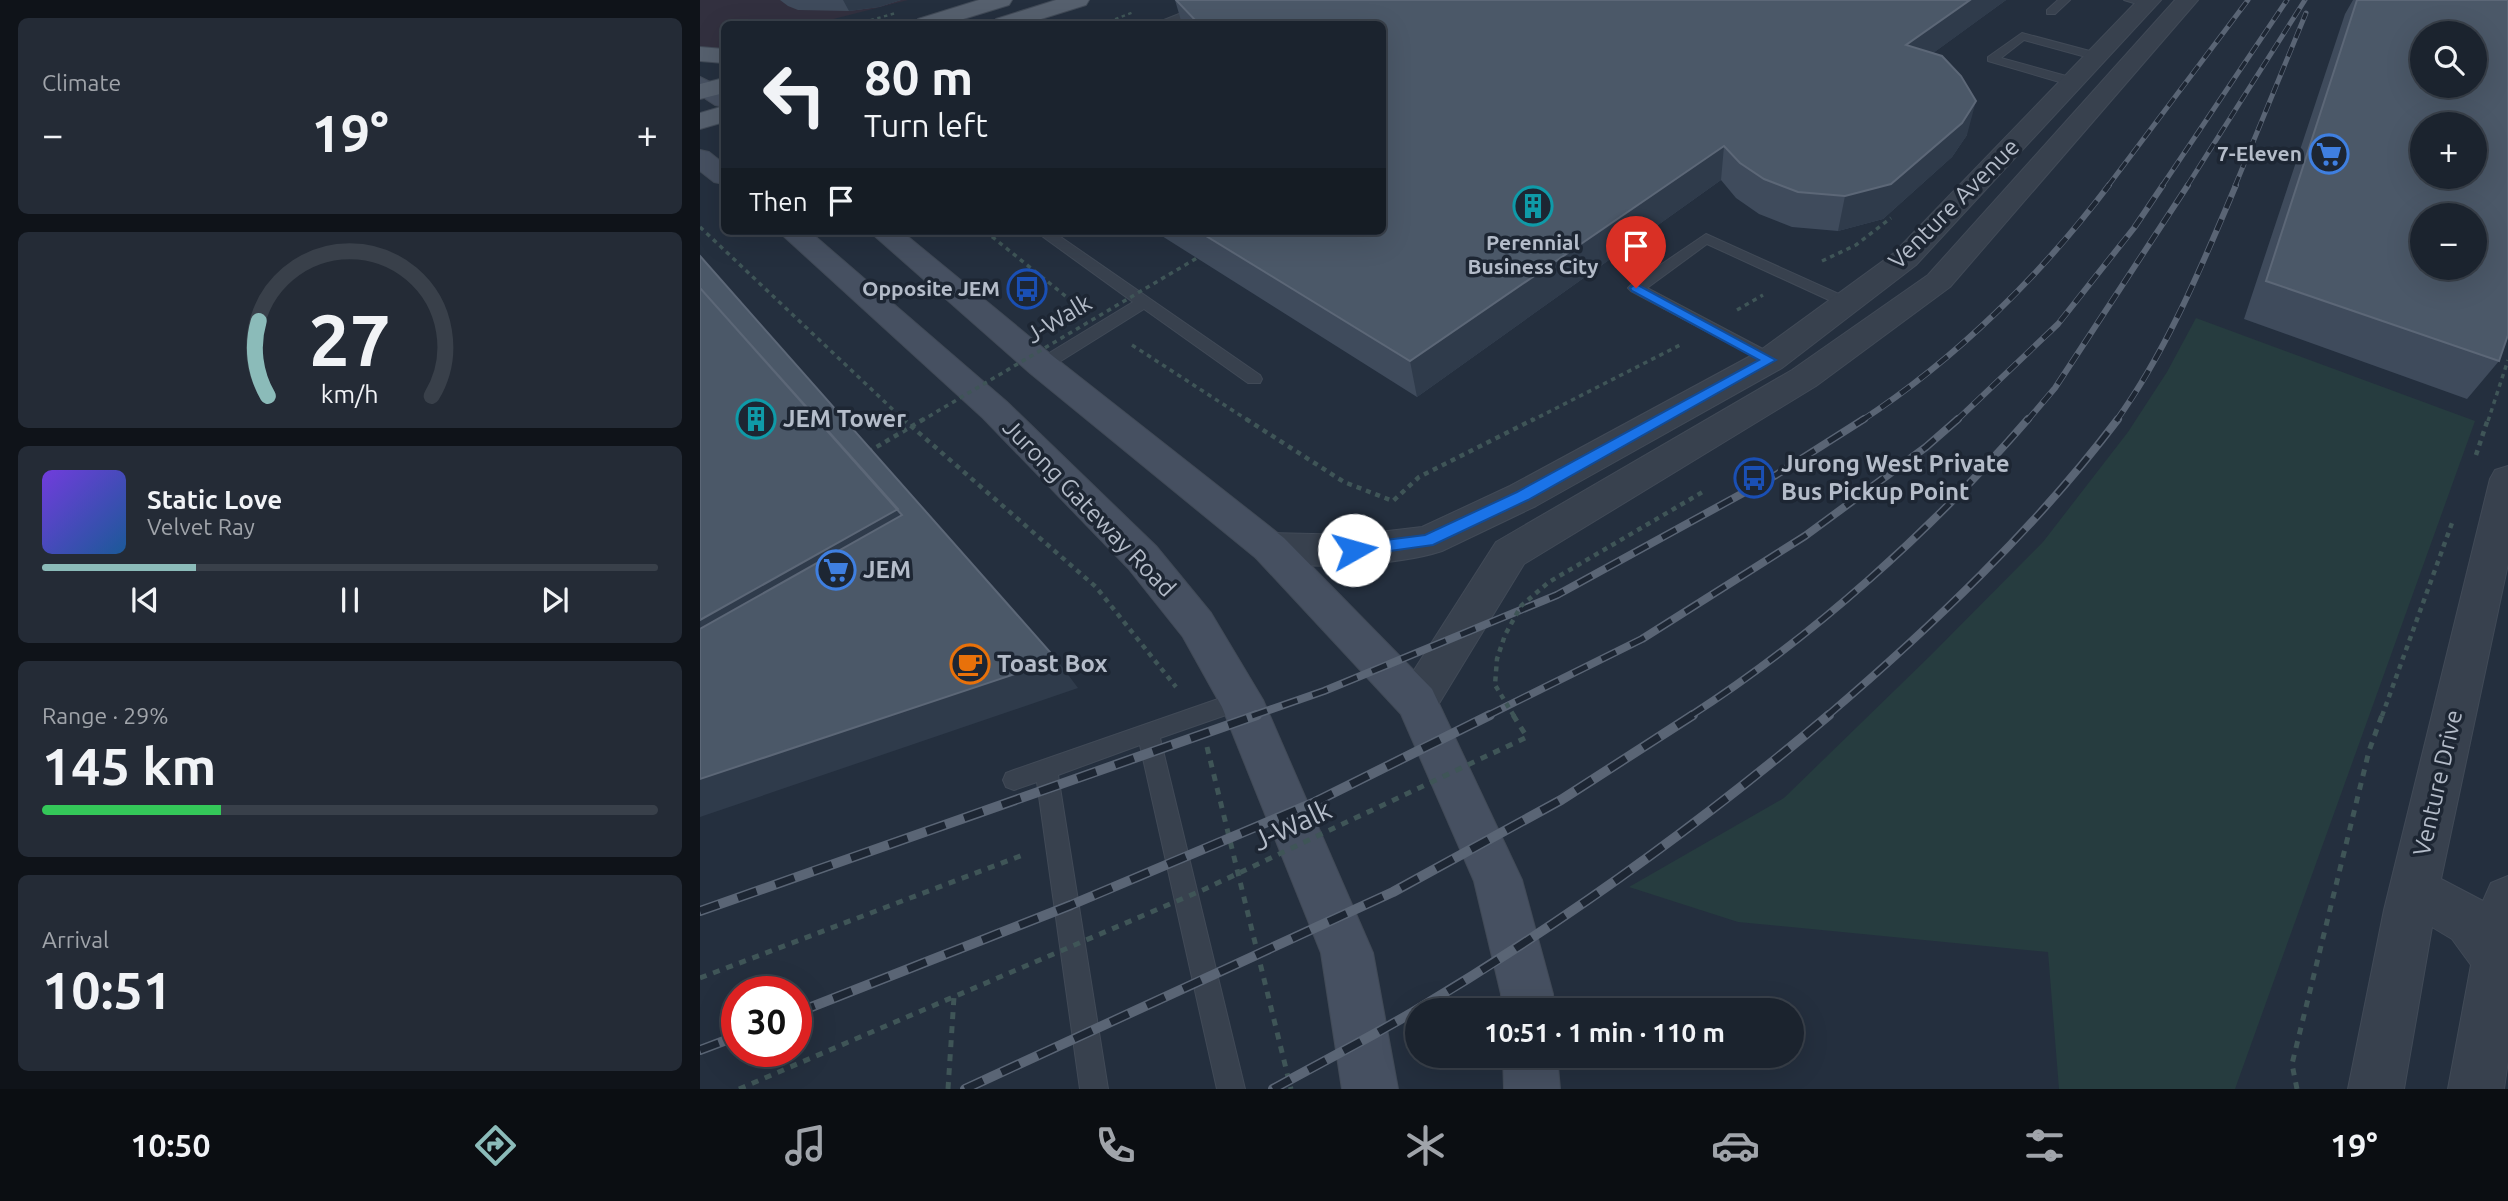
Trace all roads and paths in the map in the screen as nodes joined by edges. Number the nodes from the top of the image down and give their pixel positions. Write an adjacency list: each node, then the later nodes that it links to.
1 (1001, 0): 8 (main road)
2 (1078, 0): 9 (main road)
3 (1224, 0): 10 (lane)
4 (2064, 0): 7 (lane)
5 (2187, 0): 38 (street, Venture Avenue)
6 (2142, 1): 13 (street, Venture Avenue)
7 (2050, 12)
8 (935, 21)
9 (1013, 21)
10 (1168, 21)
11 (700, 54): 12 (main road)
12 (721, 56)
13 (2097, 56): 14 (street, Venture Avenue); 14 (lane)
14 (2073, 82): 26 (street, Venture Avenue)
15 (721, 115): 16 (main road)
16 (700, 121)
17 (700, 158): 18 (main road)
18 (721, 174)
19 (700, 228): 39 (path)
20 (798, 235): 39 (main road, Jurong Gateway Road)
21 (888, 235): 30 (main road)
22 (990, 235): 27 (path)
23 (1048, 235): 25 (lane)
24 (1197, 258): 32 (path, J-Walk, bridge)
25 (1143, 303): 27 (lane); 31 (lane)
26 (1847, 303): 28 (street, Venture Avenue); 28 (lane)
27 (1105, 326): 30 (lane); 35 (path)
28 (1770, 360): 37 (street, Venture Avenue)
29 (2508, 360): 33 (path)
30 (1042, 365): 37 (main road)
31 (1254, 379)
32 (868, 452)
33 (2490, 472): 45 (street, Venture Drive)
34 (1706, 490): 48 (path, J-Walk, bridge)
35 (1393, 501)
36 (2454, 517): 58 (path)
37 (1270, 548): 38 (main road)
38 (1417, 702): 49 (main road)
39 (1219, 707): 40 (lane); 51 (main road, Jurong Gateway Road); 56 (path)
40 (1148, 733): 41 (lane); 55 (lane)
41 (1046, 769): 42 (lane); 43 (lane)
42 (1014, 780)
43 (1058, 842): 47 (path); 54 (lane)
44 (2508, 900): 46 (street)
45 (2409, 910): 46 (street); 59 (street, Venture Drive)
46 (2497, 958): 60 (street)
47 (700, 978)
48 (954, 997): 52 (path, J-Walk, bridge); 53 (path)
49 (1527, 998)
50 (1531, 1068): 57 (main road)
51 (1362, 1086)
52 (739, 1089)
53 (948, 1089)
54 (1094, 1089)
55 (1231, 1089)
56 (1292, 1089)
57 (1532, 1089)
58 (2297, 1089)
59 (2376, 1089)
60 (2476, 1089)

